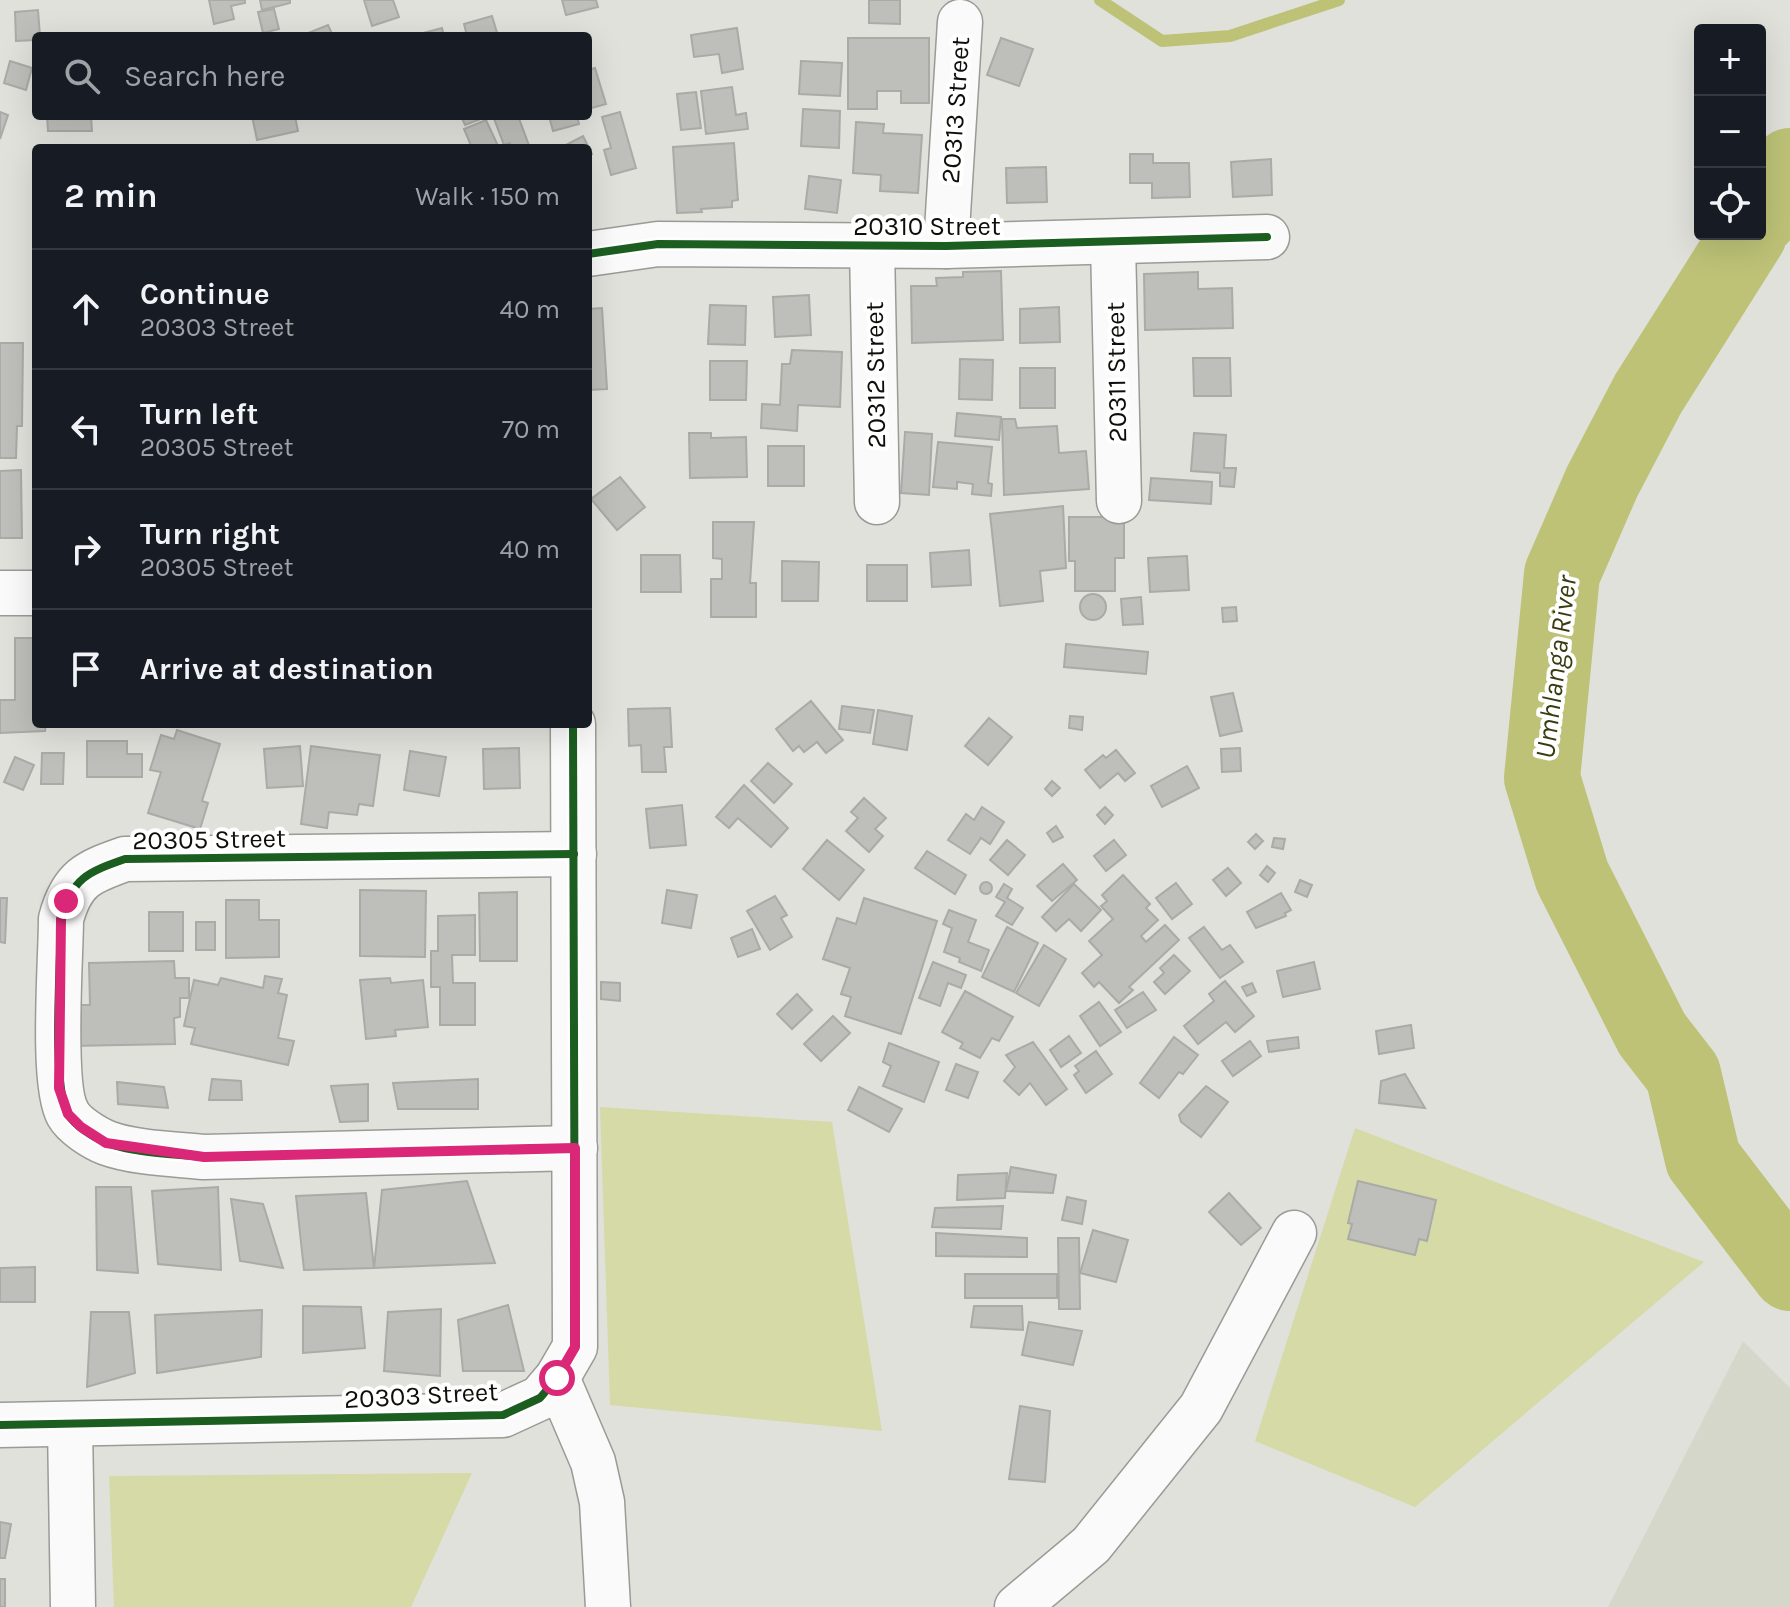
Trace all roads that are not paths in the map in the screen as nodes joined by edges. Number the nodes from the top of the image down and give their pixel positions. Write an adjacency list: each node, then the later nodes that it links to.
1 (960, 22): 4 (street, 20313 Street)
2 (1267, 237): 3 (street, 20310 Street)
3 (1113, 244): 4 (street, 20310 Street); 7 (street, 20311 Street)
4 (946, 246): 5 (street, 20310 Street)
5 (872, 247): 6 (street, 20310 Street); 8 (street, 20312 Street)
6 (592, 253)
7 (1119, 501)
8 (877, 502)
9 (0, 593): 10 (street)
10 (32, 593)
11 (573, 728): 12 (street, 20303 Street)
12 (574, 854): 13 (street, 20303 Street); 13 (street, 20305 Street)
13 (575, 1148): 15 (street, 20303 Street)
14 (1294, 1233): 20 (street)
15 (557, 1378): 17 (street, 20303 Street); 19 (street)
16 (0, 1425): 17 (street, 20303 Street)
17 (70, 1425): 18 (street)
18 (73, 1607)
19 (608, 1607)
20 (1017, 1607)

